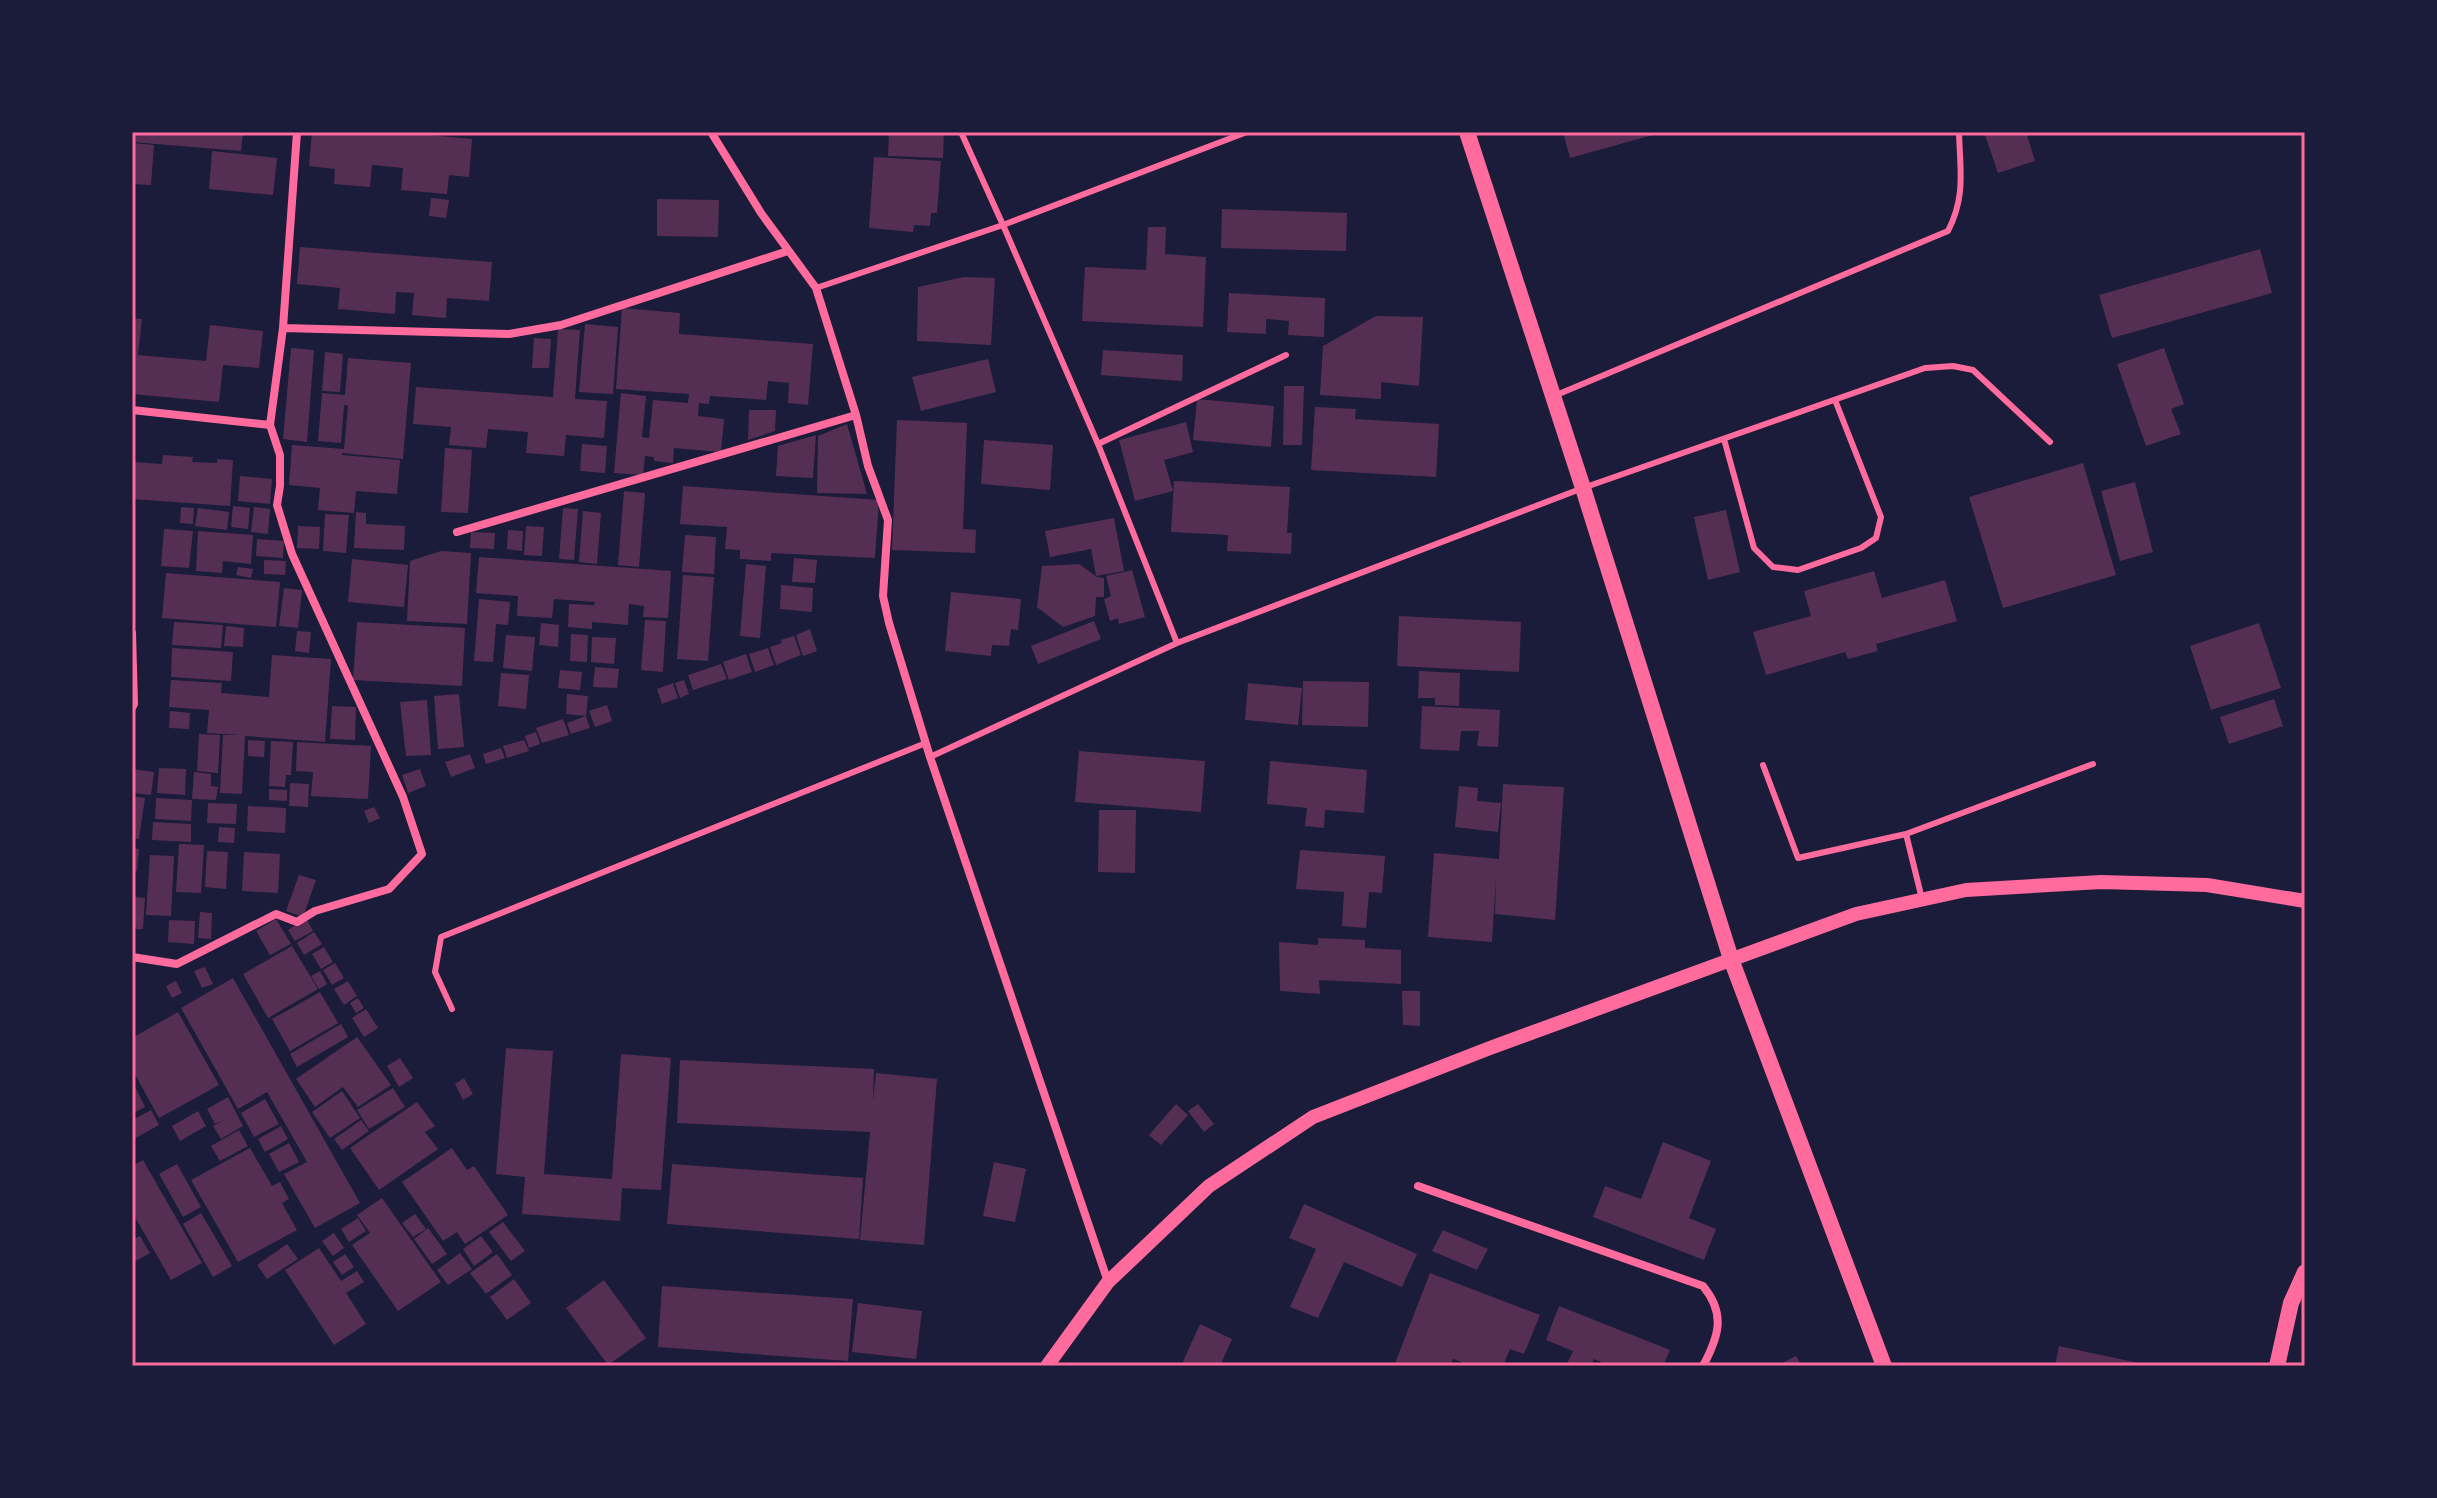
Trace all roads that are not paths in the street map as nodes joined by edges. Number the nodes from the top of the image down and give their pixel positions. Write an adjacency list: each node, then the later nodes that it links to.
1 (297, 132): 10 (street)
2 (711, 132): 8 (street)
3 (961, 132): 7 (lane)
4 (1247, 132): 7 (lane)
5 (1467, 132): 12 (main road)
6 (1959, 132): 12 (lane)
7 (1003, 225): 9 (lane); 19 (lane)
8 (788, 251): 9 (street); 10 (street)
9 (816, 288): 15 (street)
10 (283, 328): 16 (street)
11 (1286, 355): 19 (lane)
12 (1553, 396): 20 (main road)
13 (1835, 400): 17 (lane); 17 (lane); 18 (lane)
14 (132, 410): 16 (street)
15 (856, 415): 21 (street); 25 (street)
16 (270, 425): 32 (street)
17 (1724, 439): 20 (lane)
18 (2050, 442)
19 (1098, 444): 23 (lane)
20 (1583, 488): 23 (lane); 33 (main road)
21 (457, 532)
22 (132, 633): 24 (street)
23 (1177, 643): 26 (lane)
24 (132, 708)
25 (926, 743): 26 (street); 34 (lane)
26 (930, 757): 37 (street)
27 (2093, 764): 29 (lane)
28 (1763, 765): 29 (lane)
29 (1906, 834): 30 (lane)
30 (1922, 899): 31 (street); 33 (street)
31 (2305, 901)
32 (132, 957)
33 (1731, 959): 37 (street); 40 (main road)
34 (452, 1009)
35 (1418, 1186): 39 (street)
36 (2305, 1272): 41 (main road)
37 (1108, 1282): 38 (street)
38 (1047, 1366)
39 (1703, 1366)
40 (1884, 1366)
41 (2277, 1366)

